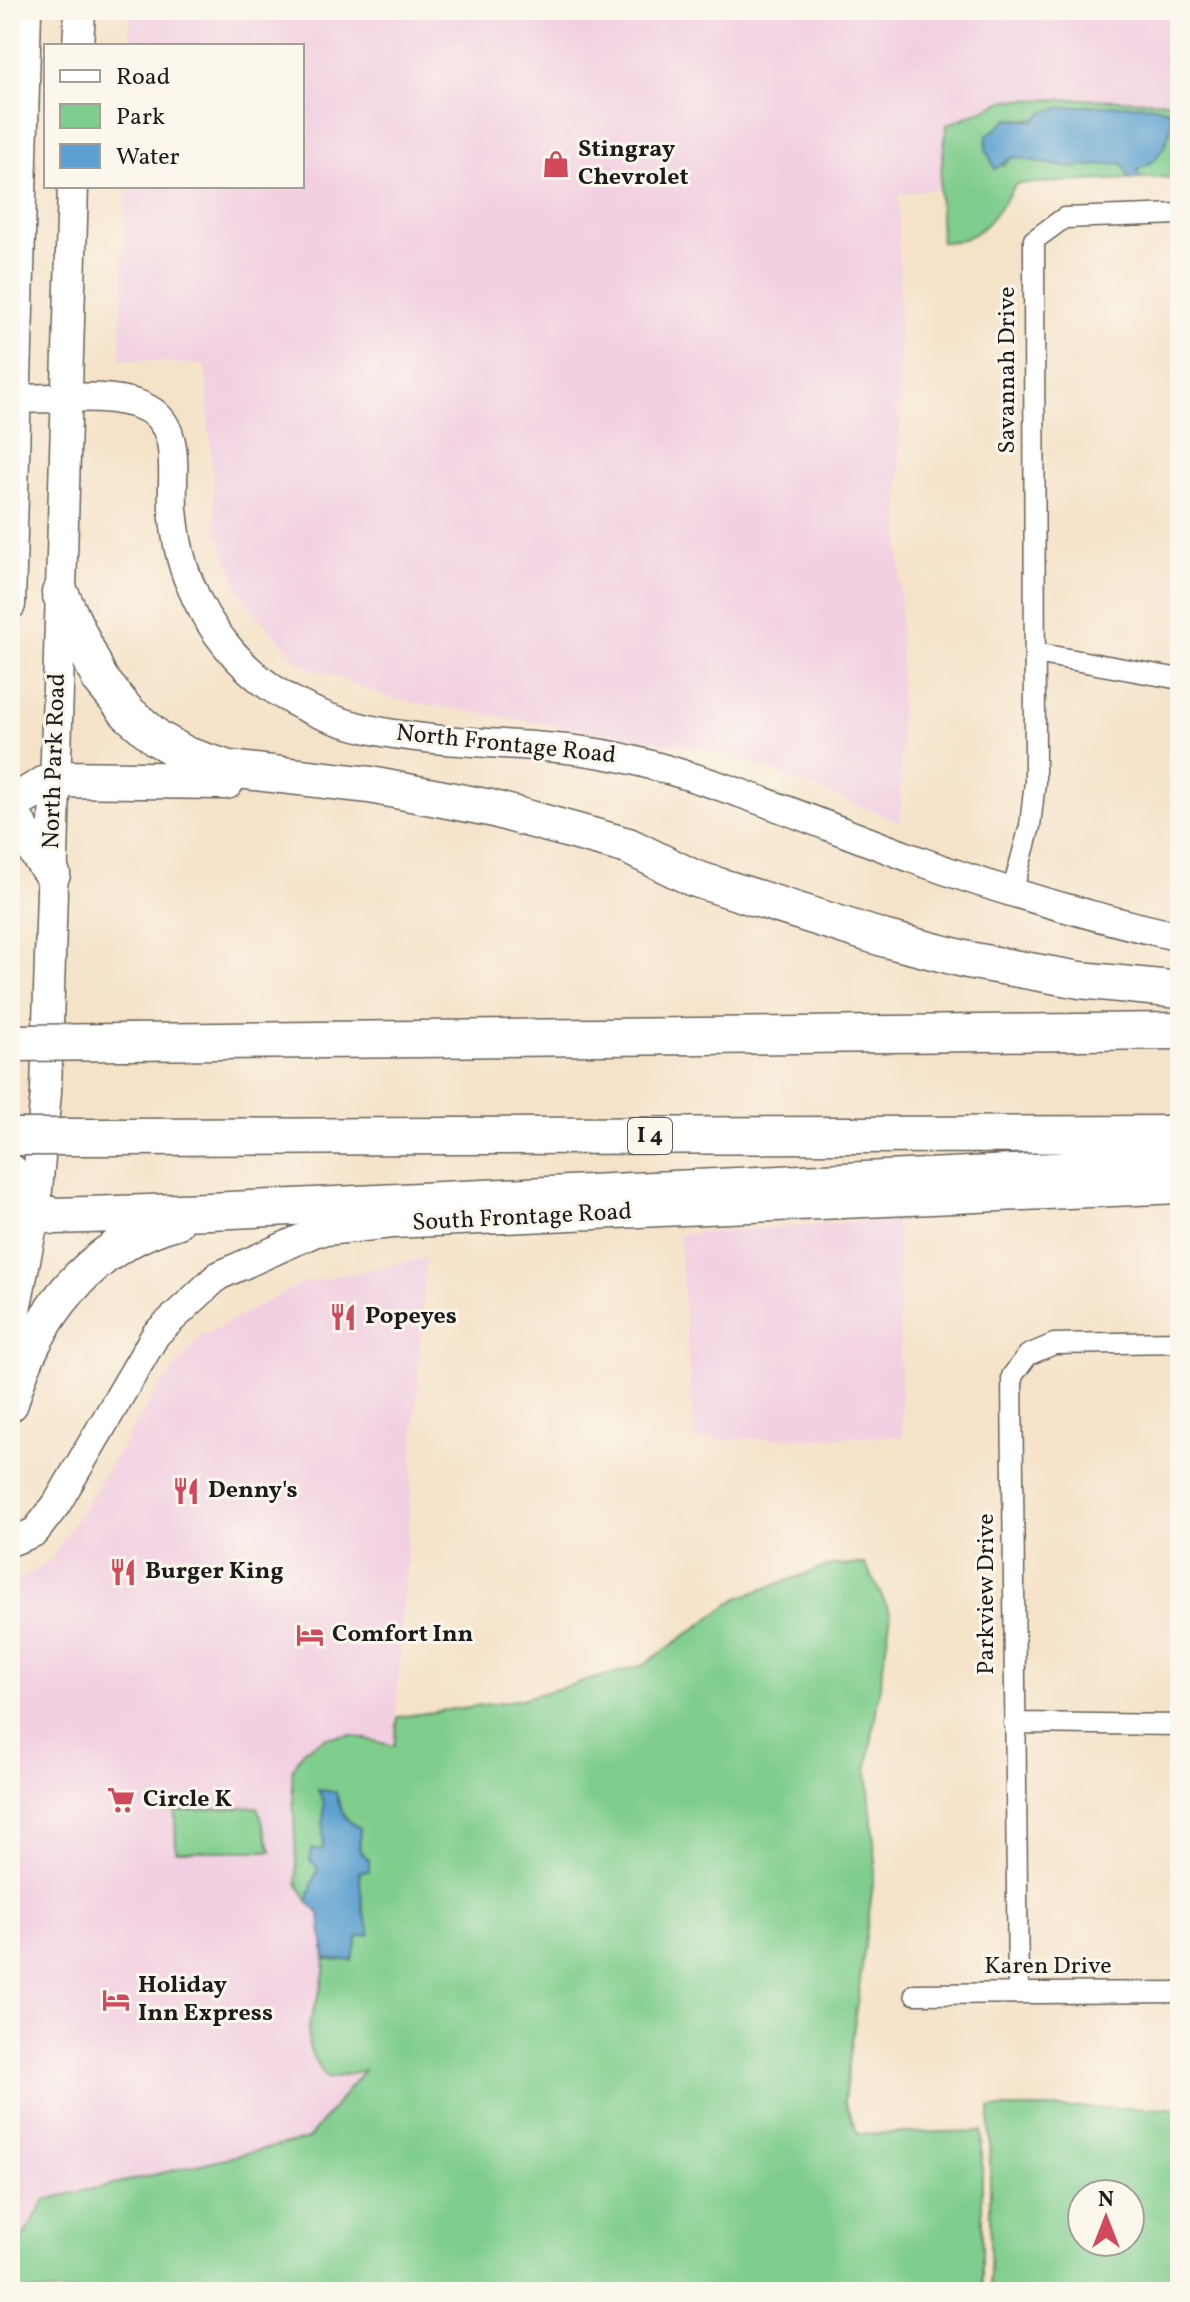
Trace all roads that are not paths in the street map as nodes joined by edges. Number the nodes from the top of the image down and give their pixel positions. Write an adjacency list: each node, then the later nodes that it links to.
1 (26, 10): 6 (main road)
2 (80, 10): 3 (main road)
3 (78, 44)
4 (73, 188): 7 (main road, North Park Road)
5 (1180, 214): 10 (street, Savannah Drive)
6 (12, 399): 7 (street, North Frontage Road); 9 (main road)
7 (66, 399): 8 (main road, North Park Road); 17 (street, North Frontage Road)
8 (60, 593): 12 (main road, North Park Road); 15 (highway)
9 (10, 605)
10 (1035, 653): 11 (street); 17 (street)
11 (1180, 679)
12 (54, 779): 13 (highway); 15 (highway); 16 (main road, North Park Road)
13 (10, 805)
14 (10, 813): 16 (highway)
15 (674, 868): 19 (highway)
16 (52, 874): 27 (main road, North Park Road)
17 (1012, 893): 18 (street, North Frontage Road)
18 (1180, 937)
19 (1180, 990)
20 (1180, 1031): 21 (highway, bridge)
21 (10, 1043)
22 (1180, 1134): 23 (highway, I 4, bridge)
23 (10, 1137)
24 (1180, 1165): 28 (highway)
25 (10, 1172): 27 (highway)
26 (1180, 1189): 32 (street, South Frontage Road)
27 (23, 1211): 28 (highway); 29 (main road, North Park Road)
28 (210, 1211): 31 (highway)
29 (10, 1334)
30 (1180, 1342): 33 (street, Parkview Drive)
31 (10, 1403)
32 (10, 1542)
33 (1014, 1723): 34 (street); 36 (street, Parkview Drive)
34 (1180, 1725)
35 (1180, 1992): 36 (street, Karen Drive)
36 (1018, 1993): 37 (street, Karen Drive)
37 (915, 1994)

